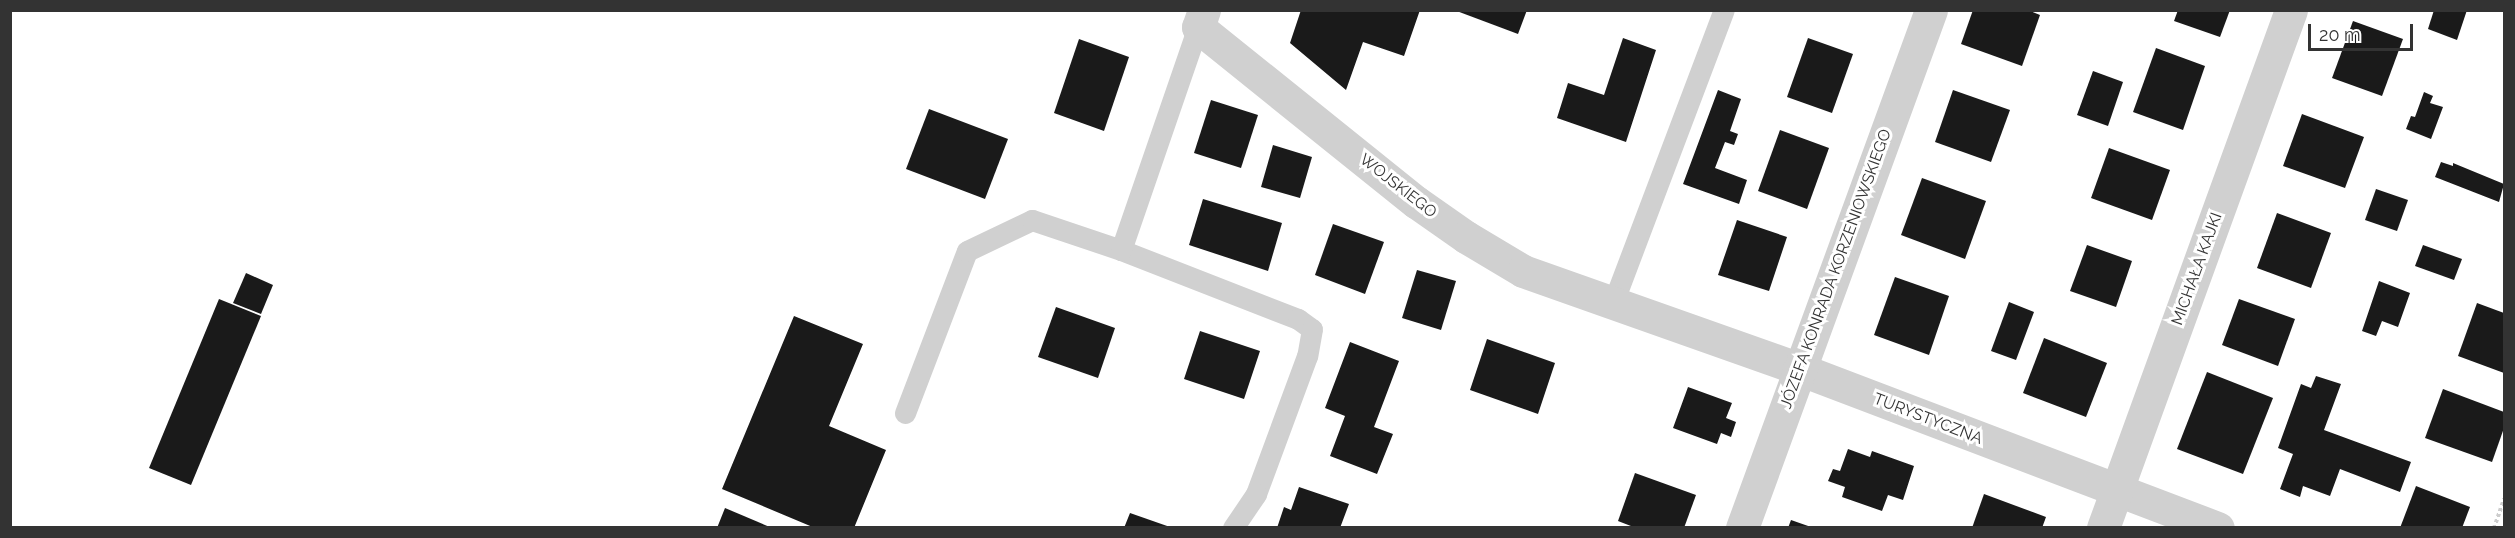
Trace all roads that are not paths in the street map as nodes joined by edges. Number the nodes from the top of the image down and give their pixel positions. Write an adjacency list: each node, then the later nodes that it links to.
1 (1724, 10): 6 (lane)
2 (1931, 10): 7 (street, JÓZEFA KONRADA KORZENIOWSKIEGO)
3 (2291, 10): 9 (street, MICHAŁA KAJKI)
4 (1201, 19): 5 (lane); 6 (street, WOJSKIEGO)
5 (1121, 250): 8 (lane); 10 (lane)
6 (1625, 308): 7 (street, TURYSTYCZNA)
7 (1799, 369): 9 (street, TURYSTYCZNA); 11 (street, JÓZEFA KONRADA KORZENIOWSKIEGO)
8 (905, 413)
9 (2116, 491): 12 (street, MICHAŁA KAJKI); 13 (street, TURYSTYCZNA)
10 (1233, 528)
11 (1742, 528)
12 (2103, 528)
13 (2218, 528)

